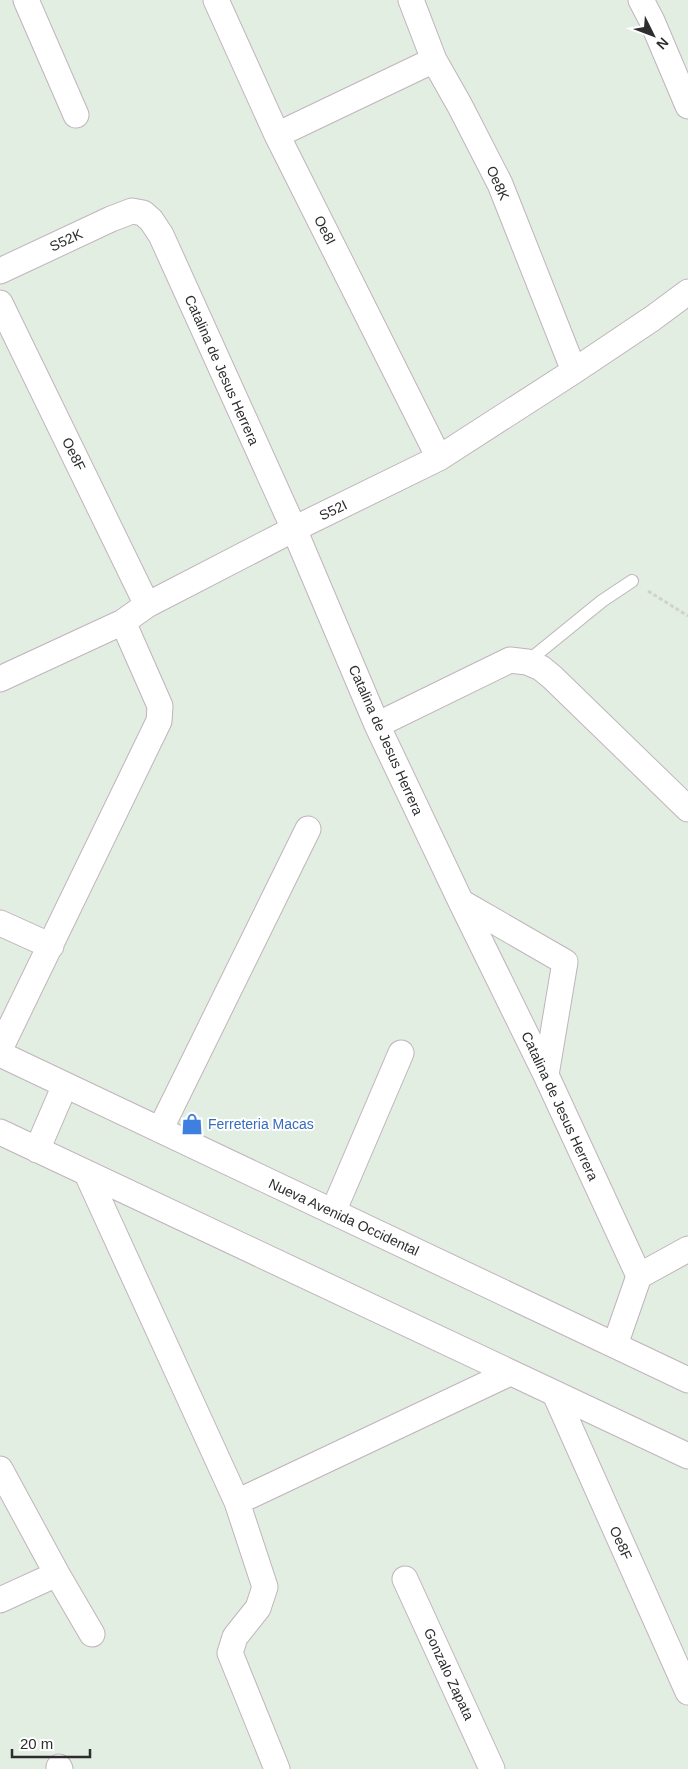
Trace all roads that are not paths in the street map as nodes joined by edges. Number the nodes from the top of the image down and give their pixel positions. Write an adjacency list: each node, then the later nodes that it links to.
1 (26, 0): 7 (street)
2 (216, 0): 8 (street, Oe8I)
3 (411, 0): 5 (street, Oe8K)
4 (641, 0): 6 (street)
5 (434, 60): 8 (street); 13 (street, Oe8K)
6 (688, 106)
7 (76, 115)
8 (277, 135): 14 (street, Oe8I)
9 (132, 211): 10 (street, S52K); 15 (street, Catalina de Jesus Herrera)
10 (0, 271)
11 (688, 292): 13 (street, S52I)
12 (0, 303): 17 (street, Oe8F)
13 (574, 371): 14 (street, S52I)
14 (439, 458): 15 (street, S52I)
15 (294, 529): 17 (street, S52I); 21 (street, Catalina de Jesus Herrera)
16 (632, 581): 19 (lane)
17 (148, 605): 18 (street, S52I)
18 (123, 622): 20 (street, S52I); 26 (street)
19 (527, 662): 21 (street); 22 (street)
20 (0, 680)
21 (377, 725): 24 (street, Catalina de Jesus Herrera)
22 (688, 808)
23 (308, 829): 32 (street)
24 (461, 902): 30 (street, Catalina de Jesus Herrera); 30 (street)
25 (0, 923): 26 (street)
26 (51, 946): 27 (street)
27 (0, 1049)
28 (401, 1053): 36 (street)
29 (0, 1054): 31 (street, Nueva Avenida Occidental)
30 (546, 1075): 38 (street, Catalina de Jesus Herrera)
31 (66, 1085): 32 (street, Nueva Avenida Occidental); 34 (street)
32 (160, 1130): 36 (street, Nueva Avenida Occidental)
33 (0, 1132): 34 (street)
34 (37, 1150): 35 (street)
35 (88, 1174): 40 (street); 45 (street)
36 (333, 1212): 39 (street, Nueva Avenida Occidental)
37 (688, 1249): 38 (street)
38 (640, 1276): 39 (street)
39 (615, 1345): 41 (street, Nueva Avenida Occidental)
40 (510, 1373): 42 (street); 45 (street)
41 (688, 1380)
42 (555, 1394): 43 (street); 50 (street, Oe8F)
43 (688, 1456)
44 (0, 1469): 46 (street)
45 (237, 1502): 51 (street)
46 (57, 1574): 48 (street); 49 (street)
47 (405, 1579): 52 (street, Gonzalo Zapata)
48 (0, 1600)
49 (92, 1634)
50 (688, 1692)
51 (277, 1769)
52 (492, 1769)

